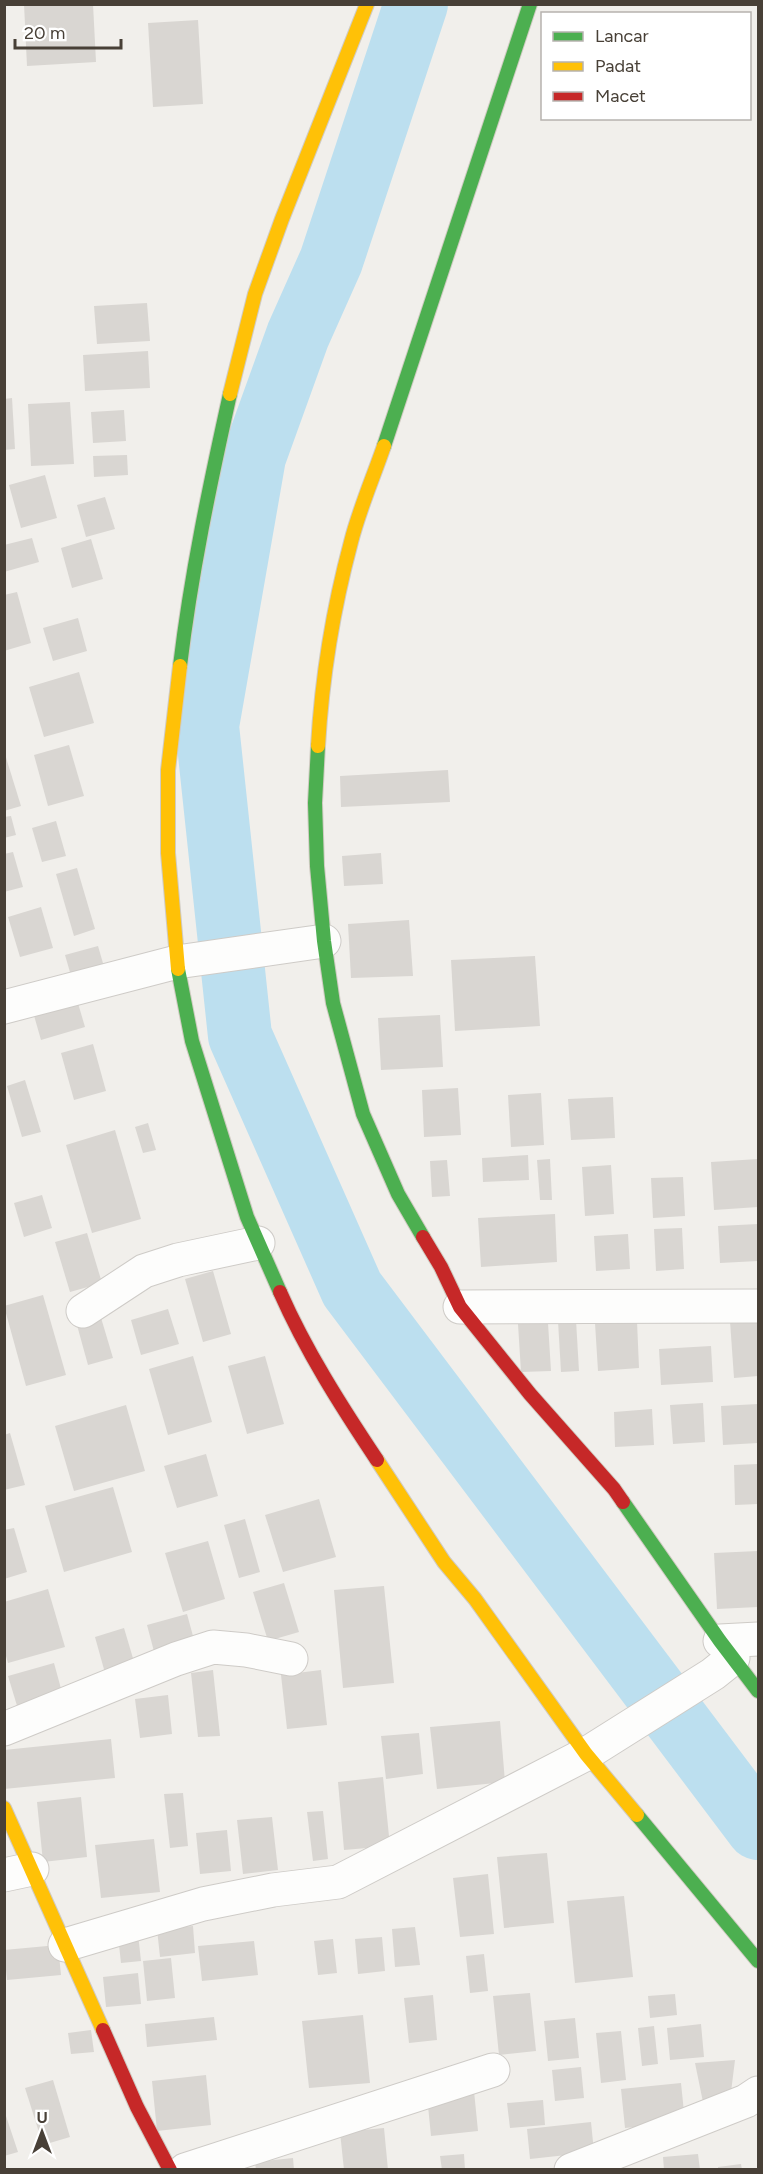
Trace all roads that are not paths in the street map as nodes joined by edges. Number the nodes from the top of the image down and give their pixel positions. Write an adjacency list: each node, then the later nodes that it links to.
1 (367, 4): 4 (street)
2 (530, 4): 3 (street)
3 (324, 941): 4 (street); 8 (street)
4 (188, 960): 5 (street); 6 (street)
5 (4, 1007)
6 (258, 1243): 9 (street); 14 (street)
7 (759, 1305): 8 (street)
8 (460, 1306): 10 (street)
9 (83, 1311)
10 (737, 1646): 12 (street); 14 (street)
11 (291, 1659): 13 (street)
12 (759, 1691)
13 (4, 1729)
14 (600, 1746): 17 (street); 18 (street)
15 (4, 1808): 16 (street)
16 (18, 1872): 17 (street)
17 (66, 1945): 21 (street)
18 (759, 1961)
19 (493, 2070): 22 (street)
20 (759, 2093): 23 (street)
21 (170, 2169)
22 (185, 2169)
23 (571, 2169)

